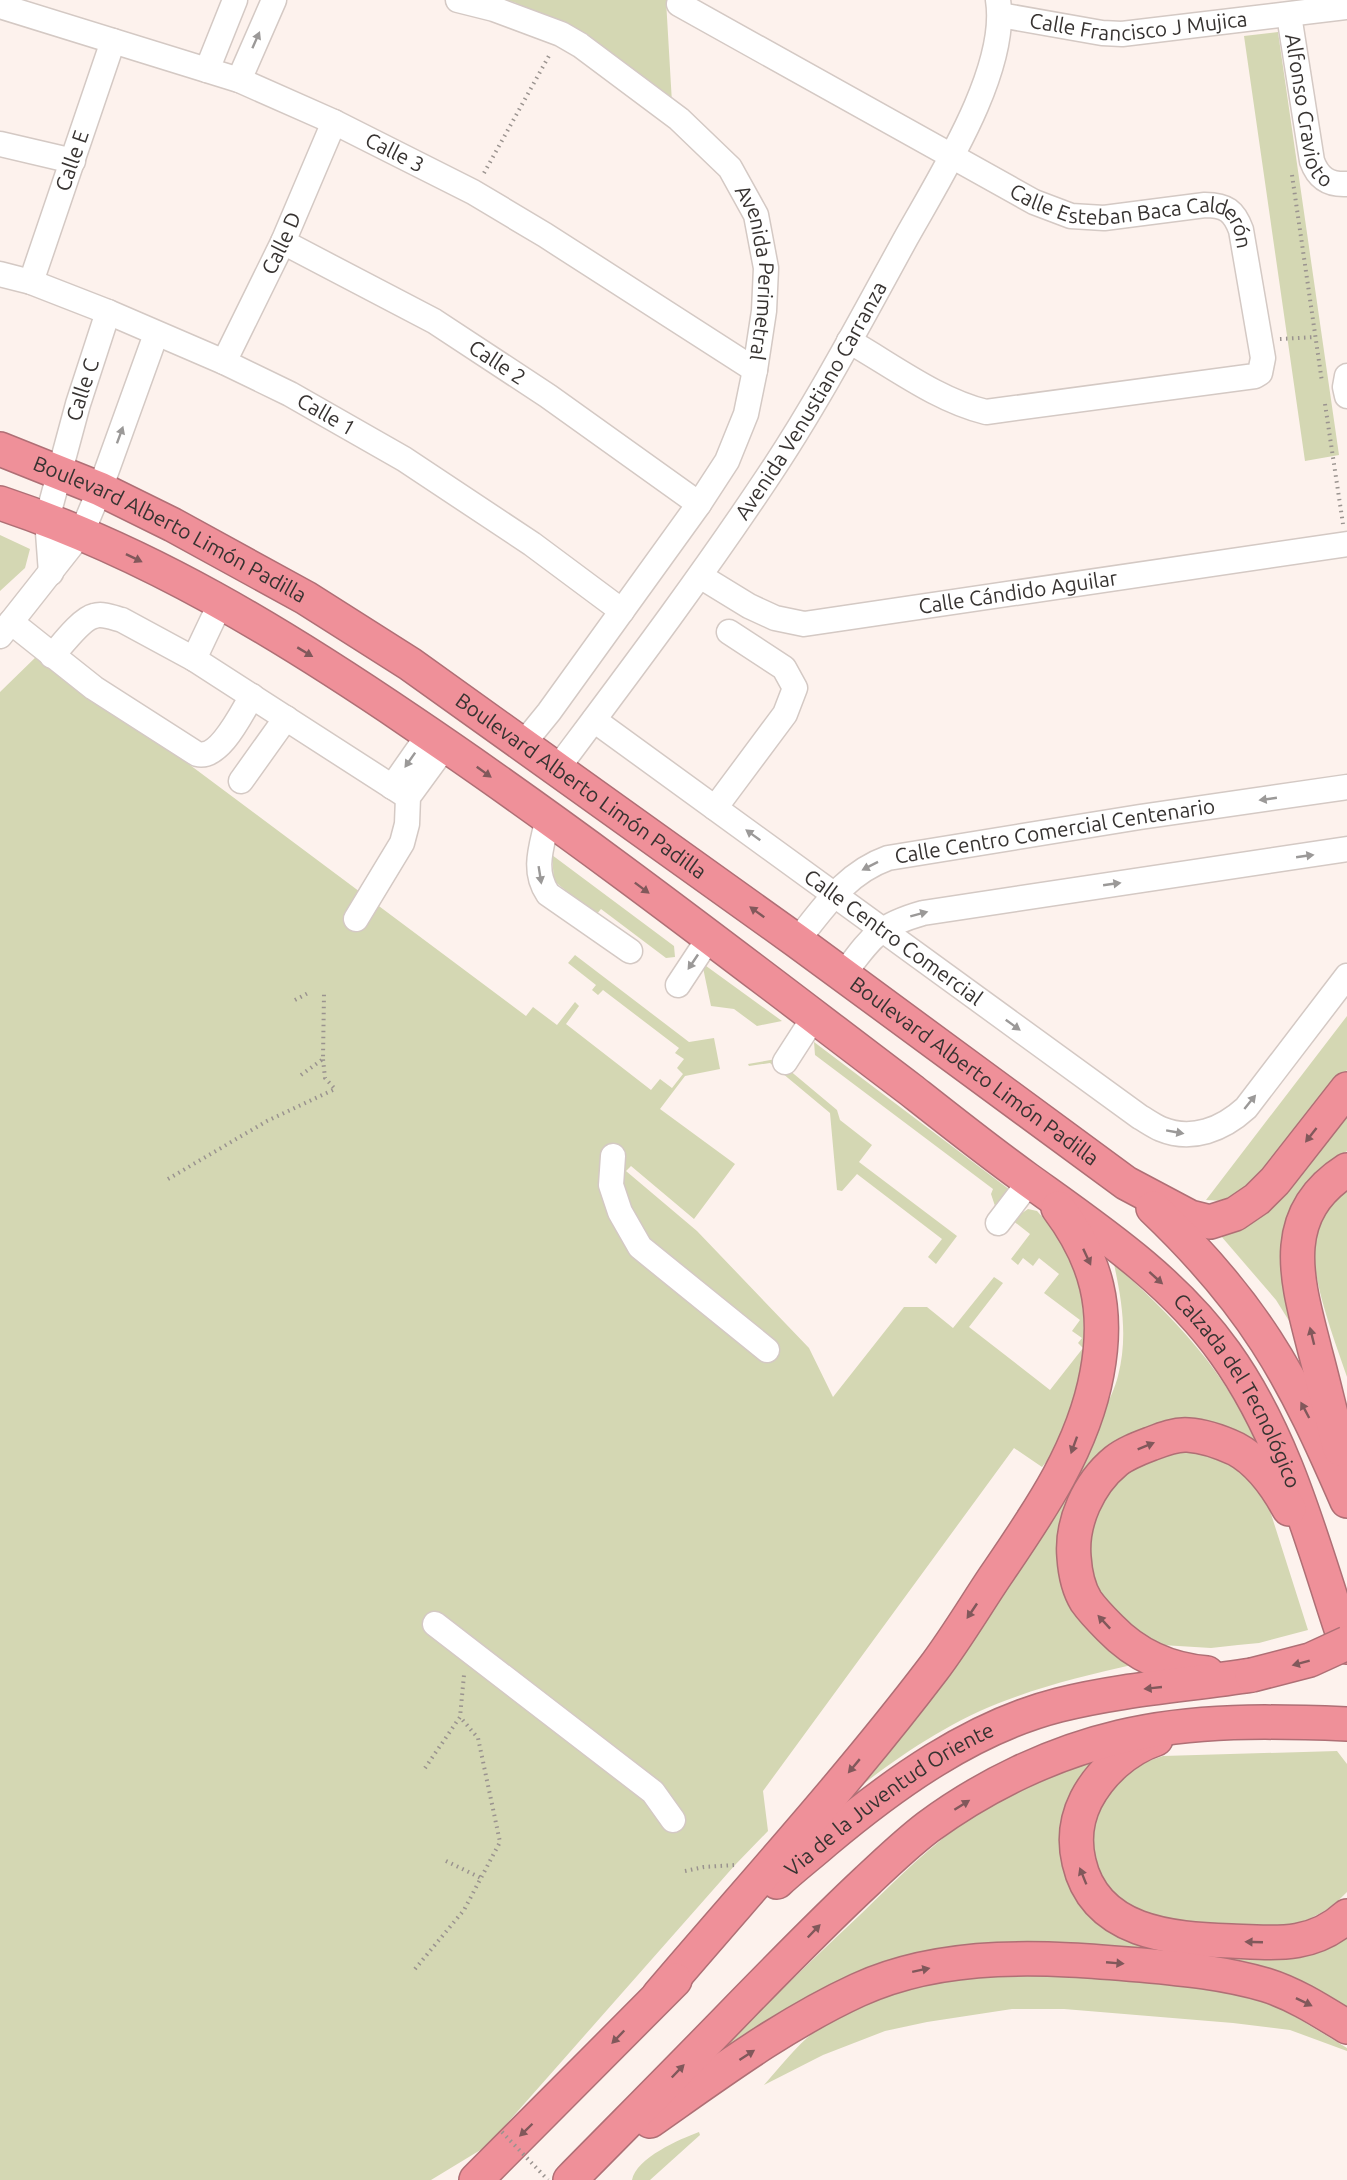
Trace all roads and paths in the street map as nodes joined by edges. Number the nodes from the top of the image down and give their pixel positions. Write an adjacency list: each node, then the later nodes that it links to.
1 (236, 0): 11 (street)
2 (274, 0): 12 (street, one-way to 2)
3 (458, 0): 9 (street, Avenida Perimetral)
4 (679, 4): 15 (street, Calle Esteban Baca Calderón)
5 (0, 6): 10 (street, Calle 3)
6 (999, 7): 8 (street, Calle Francisco J Mujica); 15 (street, Avenida Venustiano Carranza)
7 (1347, 7): 8 (street, Calle Francisco J Mujica)
8 (1289, 15): 18 (street, Alfonso Cravioto)
9 (561, 34): 19 (path); 29 (street, Avenida Perimetral)
10 (113, 41): 11 (street, Calle 3); 16 (street, Calle E)
11 (207, 70): 12 (street, Calle 3)
12 (239, 80): 13 (street, Calle 3)
13 (334, 122): 19 (street, Calle 3); 20 (street, Calle D)
14 (0, 144): 16 (street)
15 (952, 156): 26 (street, Calle Esteban Baca Calderón); 27 (street, Avenida Venustiano Carranza)
16 (73, 161): 22 (street, Calle E)
17 (1292, 173): 25 (path)
18 (1347, 184)
19 (473, 192): 29 (street, Calle 3)
20 (283, 242): 28 (street, Calle D); 36 (street, Calle 2)
21 (0, 274): 22 (street, Calle 1)
22 (31, 282): 23 (street, Calle 1)
23 (108, 312): 24 (street, Calle 1); 33 (street, Calle C)
24 (156, 334): 28 (street, Calle 1); 34 (street, one-way to 24)
25 (1316, 337): 26 (path); 39 (path)
26 (1260, 339): 27 (street, Calle Esteban Baca Calderón)
27 (849, 341): 41 (street, Avenida Venustiano Carranza)
28 (224, 362): 43 (street, Calle 1)
29 (755, 370): 36 (street, Avenida Perimetral)
30 (1347, 376): 31 (street)
31 (1347, 396)
32 (0, 450): 33 (highway, Boulevard Alberto Limón Padilla)
33 (59, 471): 34 (highway, Boulevard Alberto Limón Padilla); 37 (street, Calle C)
34 (100, 489): 38 (street); 52 (highway, Boulevard Alberto Limón Padilla)
35 (0, 503): 37 (highway, Boulevard Alberto Limón Padilla)
36 (699, 504): 43 (street, Avenida Perimetral)
37 (47, 519): 38 (highway, Boulevard Alberto Limón Padilla); 40 (street, Calle C)
38 (82, 532): 40 (street); 42 (highway, Boulevard Alberto Limón Padilla, one-way to 42)
39 (1347, 544): 41 (street, Calle Cándido Aguilar)
40 (51, 573): 44 (street)
41 (700, 576): 50 (street, Avenida Venustiano Carranza)
42 (221, 602): 47 (street); 51 (highway, Boulevard Alberto Limón Padilla, one-way to 51)
43 (622, 611): 52 (street, Avenida Perimetral)
44 (5, 629): 46 (street)
45 (729, 632): 57 (street)
46 (52, 656): 47 (street); 48 (street)
47 (194, 659): 48 (street)
48 (252, 696): 49 (street)
49 (286, 718): 54 (street); 56 (street)
50 (594, 720): 53 (street, Avenida Venustiano Carranza); 57 (street, Calle Centro Comercial)
51 (438, 739): 56 (street); 58 (highway, Boulevard Alberto Limón Padilla, one-way to 58)
52 (523, 744): 53 (highway, Boulevard Alberto Limón Padilla)
53 (557, 769): 64 (highway, Boulevard Alberto Limón Padilla, one-way to 53)
54 (241, 781)
55 (1347, 787): 60 (street, Calle Centro Comercial Centenario, one-way to 60)
56 (400, 792): 61 (street)
57 (715, 808): 60 (street, Calle Centro Comercial, one-way to 57)
58 (548, 818): 63 (highway, Boulevard Alberto Limón Padilla, one-way to 63); 65 (street, one-way to 65)
59 (1347, 849): 62 (street, one-way to 59)
60 (834, 895): 62 (street, Calle Centro Comercial); 64 (street, Calle Centro Comercial Centenario)
61 (356, 919)
62 (880, 930): 66 (street); 67 (street, Calle Centro Comercial, one-way to 67)
63 (709, 938): 68 (street, one-way to 68); 72 (highway, Boulevard Alberto Limón Padilla)
64 (797, 941): 66 (highway, Boulevard Alberto Limón Padilla)
65 (630, 951)
66 (843, 975): 80 (highway, Boulevard Alberto Limón Padilla)
67 (1347, 975)
68 (678, 985)
69 (310, 992): 71 (path)
70 (324, 993): 73 (path)
71 (296, 1000)
72 (814, 1017): 74 (street); 81 (highway, Boulevard Alberto Limón Padilla)
73 (323, 1059): 75 (path); 79 (path)
74 (785, 1062)
75 (301, 1075)
76 (1347, 1089): 80 (highway, one-way to 80)
77 (613, 1156): 83 (street)
78 (1347, 1170): 84 (highway, one-way to 78)
79 (168, 1179)
80 (1126, 1182): 85 (highway, one-way to 80)
81 (1037, 1186): 82 (street); 86 (highway, Calzada del Tecnológico, one-way to 86); 102 (highway, one-way to 102)
82 (998, 1223)
83 (767, 1350)
84 (1347, 1474)
85 (1347, 1501)
86 (1335, 1612): 88 (highway, Calzada del Tecnológico); 90 (highway, one-way to 86)
87 (435, 1624): 95 (street)
88 (1347, 1645): 90 (highway, Via de la Juventud Oriente, one-way to 90, bridge)
89 (464, 1670): 91 (path)
90 (1252, 1675): 102 (highway, Via de la Juventud Oriente, one-way to 102)
91 (459, 1717): 94 (path); 99 (path)
92 (1265, 1721): 93 (highway, Via de la Juventud Oriente); 100 (highway, one-way to 92); 105 (highway, Via de la Juventud Oriente, one-way to 92)
93 (1347, 1724)
94 (425, 1768)
95 (673, 1820)
96 (446, 1861): 99 (path)
97 (685, 1871): 98 (path)
98 (727, 1873)
99 (481, 1878): 101 (path)
100 (1347, 1916)
101 (415, 1968)
102 (659, 1995): 106 (highway, Via de la Juventud Oriente, one-way to 106)
103 (1347, 2027): 105 (highway, one-way to 103)
104 (502, 2132): 105 (path, bridge)
105 (566, 2177)
106 (476, 2180)

